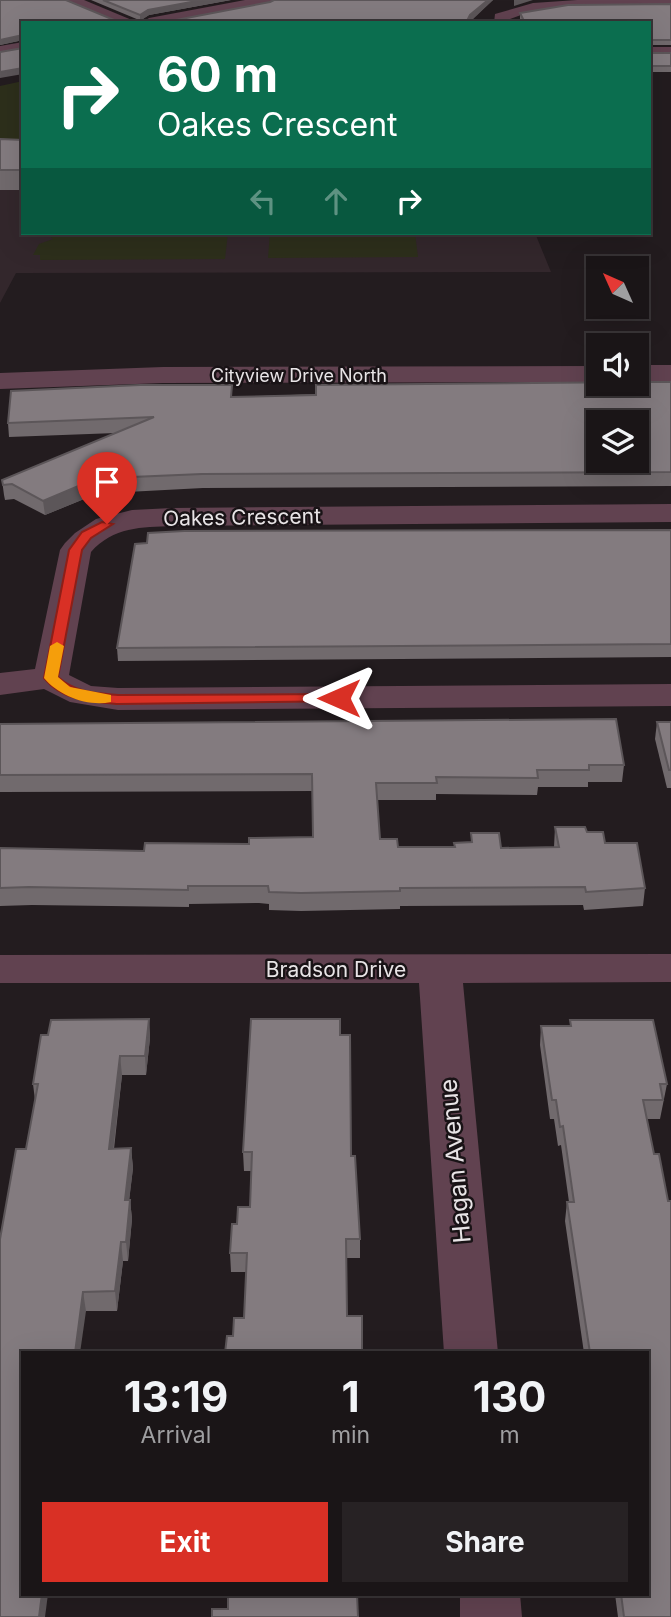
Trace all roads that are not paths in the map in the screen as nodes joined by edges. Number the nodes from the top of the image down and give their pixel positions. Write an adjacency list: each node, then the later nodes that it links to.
1 (69, 0): 4 (street)
2 (270, 0): 5 (street)
3 (671, 2): 6 (street)
4 (126, 21)
5 (160, 21)
6 (502, 21)
7 (21, 47): 8 (street)
8 (0, 51)
9 (651, 52): 10 (street)
10 (671, 52)
11 (649, 373): 12 (street)
12 (671, 373)
13 (586, 374): 14 (street, Cityview Drive North)
14 (0, 381)
15 (671, 513): 16 (street, Oakes Crescent)
16 (51, 678): 17 (street); 18 (street)
17 (0, 684)
18 (671, 695)
19 (671, 968): 21 (street, Bradson Drive)
20 (0, 969): 21 (street, Bradson Drive)
21 (440, 969): 22 (street, Hagan Avenue)
22 (471, 1351)
23 (490, 1596): 24 (street)
24 (491, 1617)

